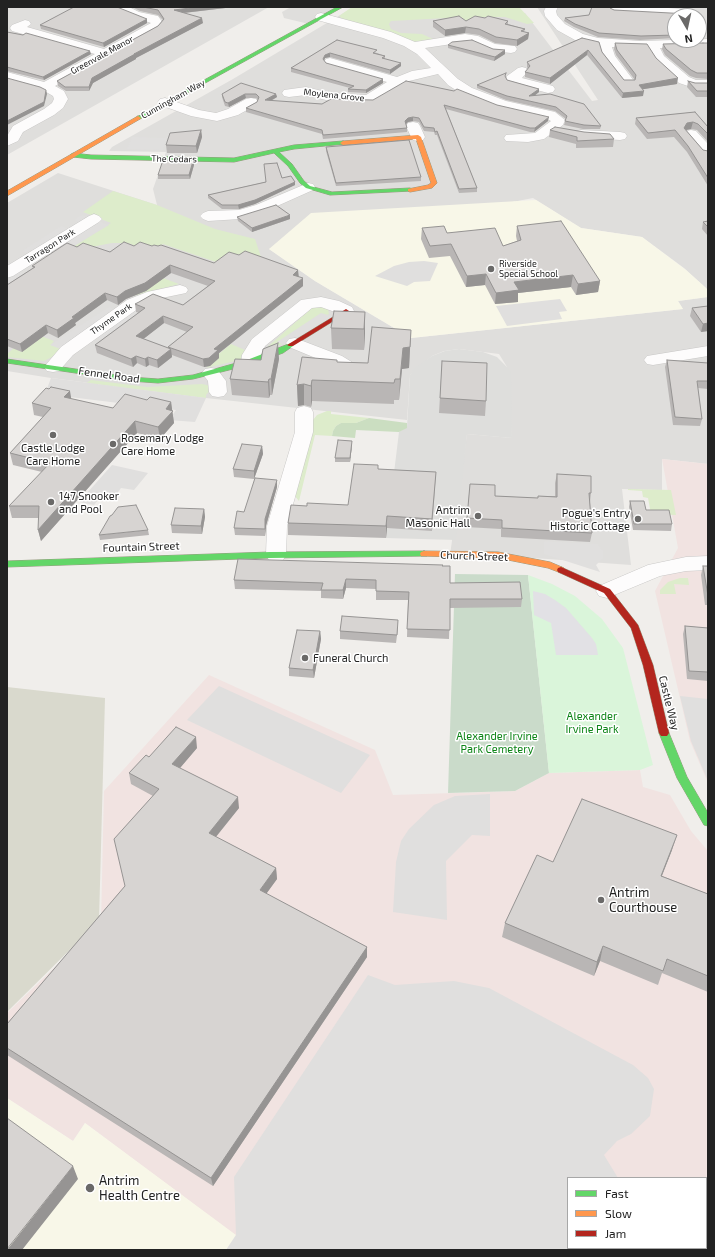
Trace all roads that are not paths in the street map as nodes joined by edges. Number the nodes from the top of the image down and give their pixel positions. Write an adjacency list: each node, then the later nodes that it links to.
1 (120, 7): 13 (street, Greenvale Manor)
2 (341, 7): 5 (street, Cunningham Way)
3 (552, 7): 9 (street)
4 (613, 11): 6 (street)
5 (317, 12): 11 (street); 25 (street, Cunningham Way)
6 (667, 12)
7 (25, 24): 13 (street)
8 (708, 43): 10 (street)
9 (605, 44): 10 (street); 19 (street)
10 (652, 45): 21 (street)
11 (415, 46): 12 (street); 15 (street)
12 (511, 49)
13 (106, 52): 22 (street, Greenvale Manor)
14 (330, 62): 18 (street)
15 (441, 70): 18 (street, Moylena Grove); 27 (street)
16 (522, 71): 20 (street)
17 (8, 78): 22 (street)
18 (398, 81): 24 (street, Moylena Grove)
19 (628, 81)
20 (528, 84): 23 (street); 27 (street)
21 (708, 84)
22 (46, 86): 32 (street)
23 (548, 89)
24 (288, 93)
25 (165, 102): 26 (street); 35 (street, Cunningham Way)
26 (251, 102)
27 (502, 104): 28 (street)
28 (553, 128): 30 (street); 31 (street)
29 (692, 134): 33 (street)
30 (620, 136)
31 (511, 138)
32 (7, 142)
33 (706, 149)
34 (275, 151): 35 (street, The Cedars); 36 (street); 36 (street, The Cedars)
35 (72, 155): 37 (street, Cunningham Way)
36 (308, 187): 38 (street)
37 (7, 194)
38 (208, 216)
39 (94, 220): 40 (street, Tarragon Park)
40 (7, 273)
41 (180, 290): 48 (street, Thyme Park)
42 (346, 311): 43 (street, Fennel Road); 47 (street)
43 (295, 343): 47 (street, Fennel Road); 49 (street)
44 (708, 350): 45 (street)
45 (653, 360)
46 (7, 361): 48 (street, Fennel Road)
47 (250, 362): 50 (street, Fennel Road)
48 (53, 367): 50 (street, Fennel Road)
49 (357, 373)
50 (211, 374): 51 (street)
51 (218, 392)
52 (304, 412): 53 (street)
53 (276, 555): 55 (street, Fountain Street); 56 (street, Church Street)
54 (708, 563): 56 (street)
55 (7, 564)
56 (606, 591): 57 (street, Castle Way)
57 (708, 822)

